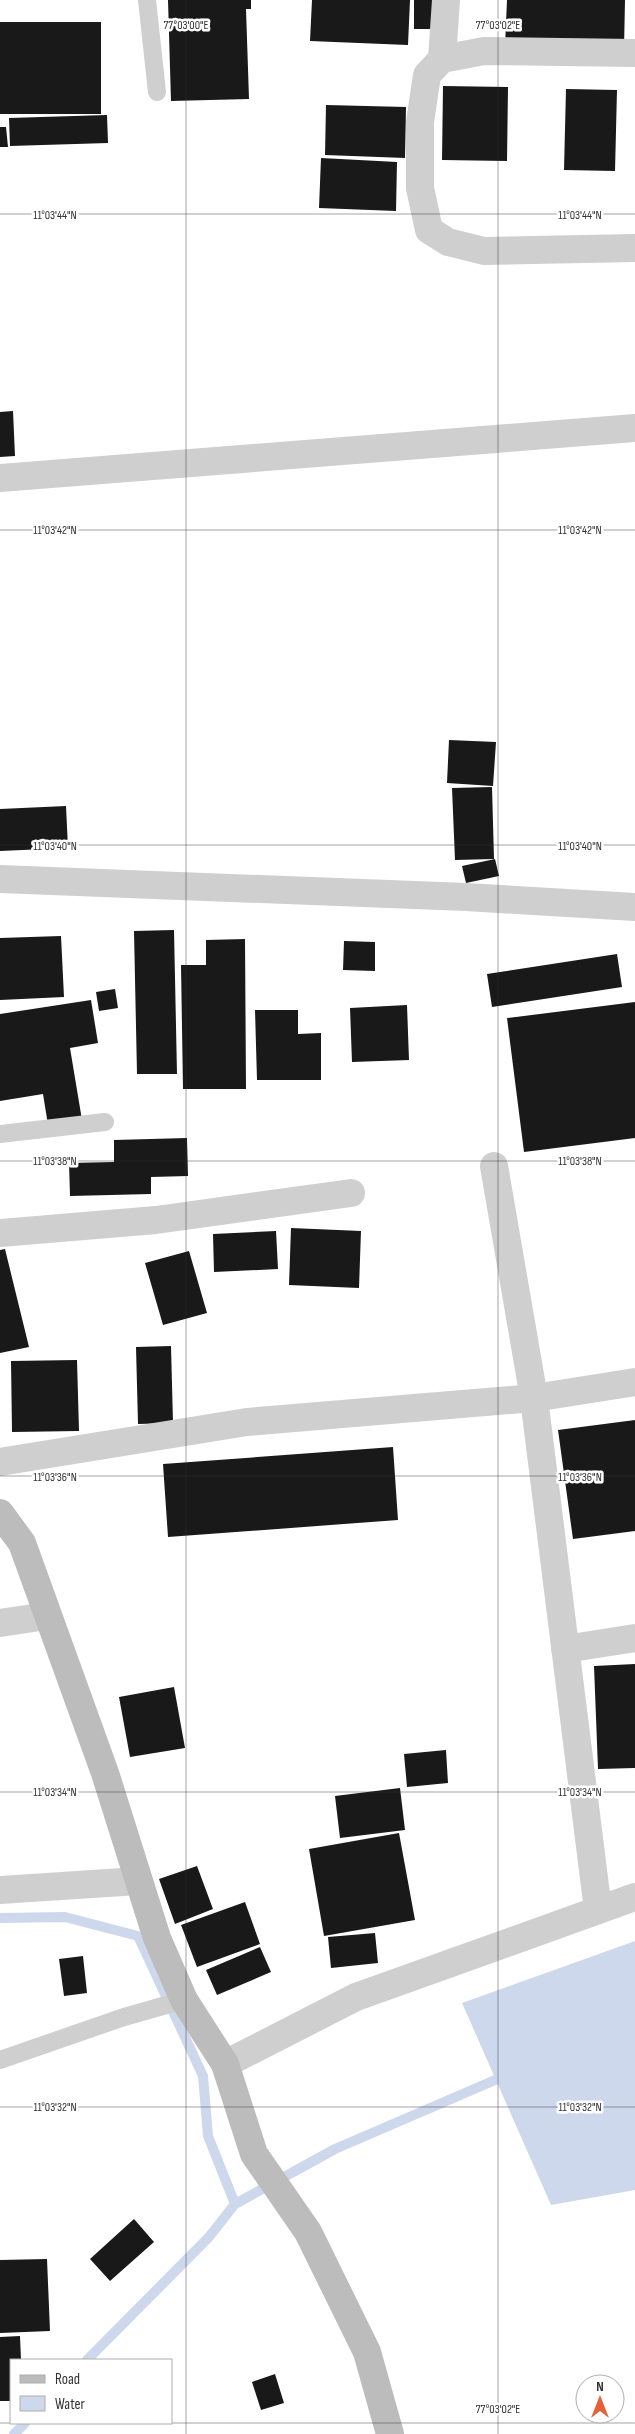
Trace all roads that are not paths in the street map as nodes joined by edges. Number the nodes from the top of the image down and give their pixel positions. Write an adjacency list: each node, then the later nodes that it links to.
1 (147, 0): 5 (lane)
2 (446, 0): 4 (street)
3 (635, 53): 4 (street)
4 (442, 59): 6 (street)
5 (157, 92)
6 (635, 248)
7 (635, 428): 8 (street)
8 (0, 478)
9 (0, 879): 10 (street)
10 (635, 907)
11 (105, 1122): 12 (lane)
12 (0, 1134)
13 (494, 1166): 17 (street)
14 (351, 1193): 15 (street)
15 (0, 1233)
16 (635, 1382): 17 (street)
17 (534, 1398): 18 (street); 23 (street)
18 (0, 1462)
19 (0, 1514): 20 (street)
20 (47, 1616): 21 (street); 24 (street)
21 (0, 1623)
22 (635, 1638): 23 (street)
23 (565, 1649): 27 (street)
24 (138, 1881): 25 (street); 28 (street)
25 (0, 1890)
26 (635, 1896): 27 (street)
27 (598, 1910): 30 (street)
28 (184, 2000): 29 (lane); 30 (street)
29 (0, 2060)
30 (225, 2064): 31 (street)
31 (390, 2434)

